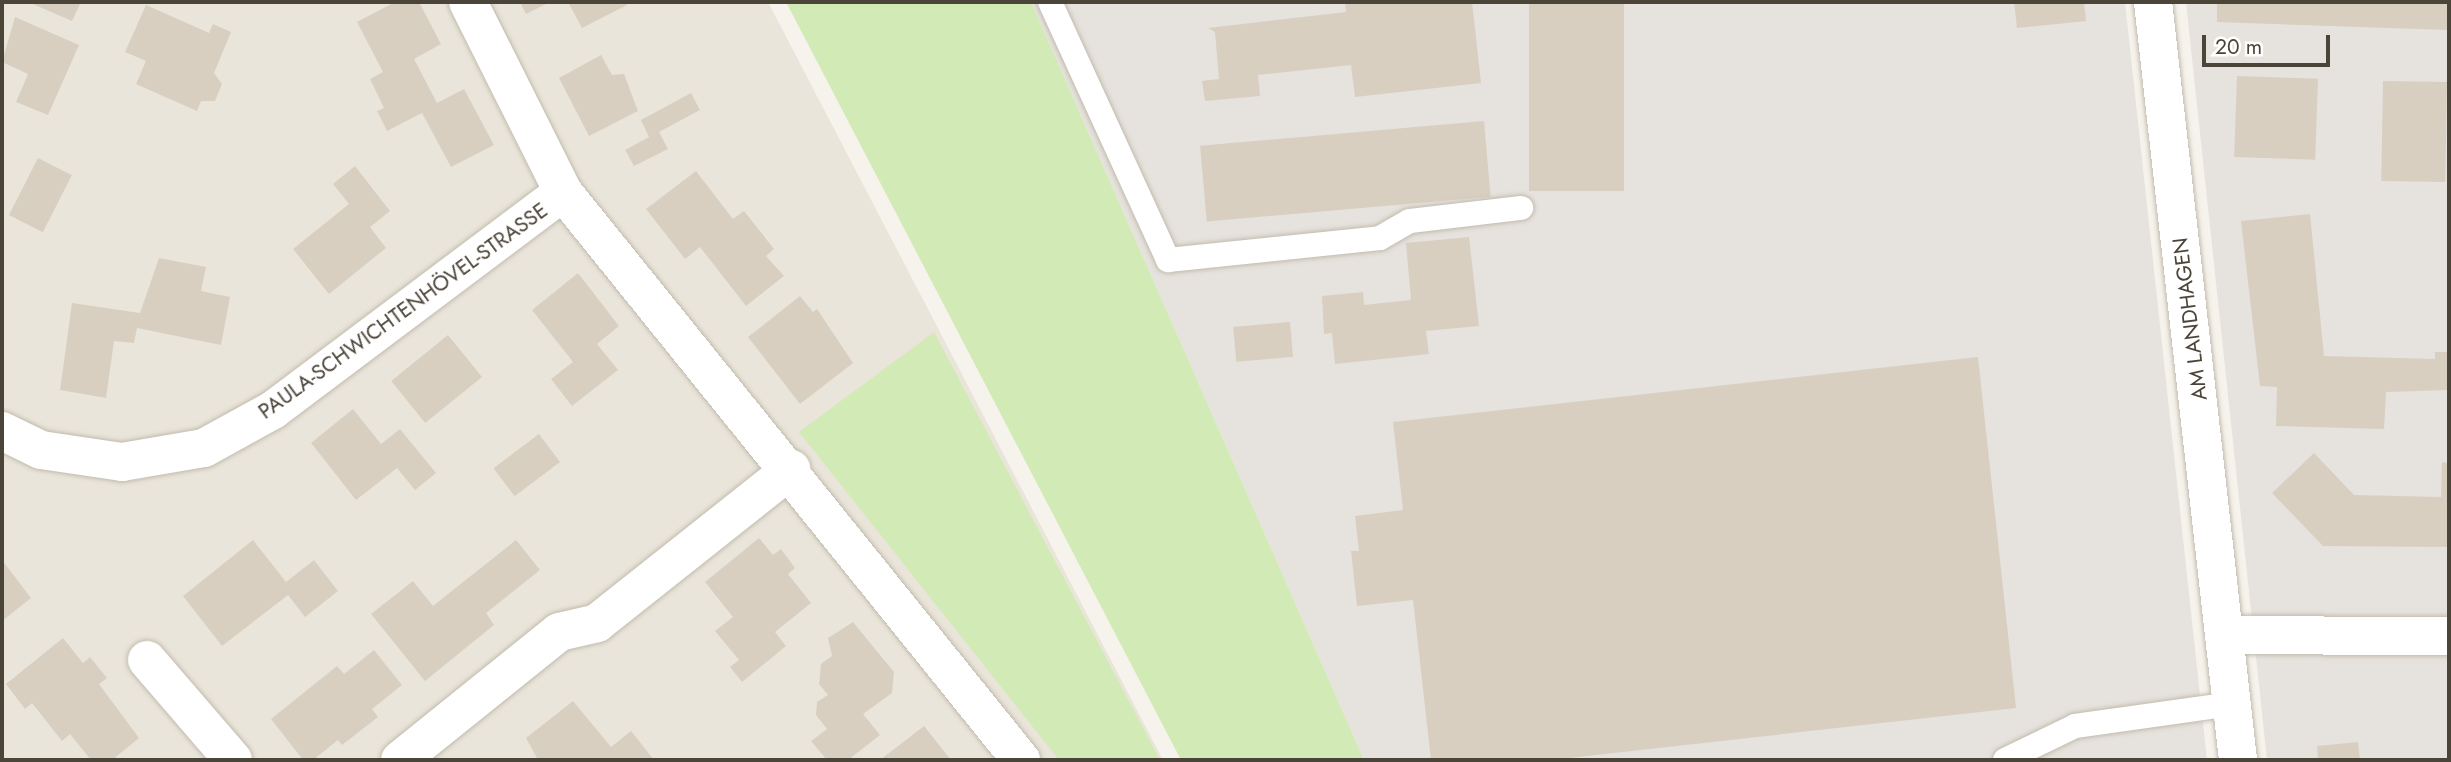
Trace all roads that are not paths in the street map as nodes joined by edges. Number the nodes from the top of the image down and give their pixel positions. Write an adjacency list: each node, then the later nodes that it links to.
1 (468, 2): 4 (street, PAULA-SCHWICHTENHÖVEL-STRASSE)
2 (1050, 2): 5 (lane)
3 (2153, 2): 8 (street, AM LANDHAGEN)
4 (563, 192): 6 (street, PAULA-SCHWICHTENHÖVEL-STRASSE); 7 (street, PAULA-SCHWICHTENHÖVEL-STRASSE)
5 (1521, 208)
6 (2, 430)
7 (791, 469): 13 (street); 14 (street, PAULA-SCHWICHTENHÖVEL-STRASSE)
8 (2226, 635): 9 (street); 11 (street, AM LANDHAGEN)
9 (2449, 636)
10 (147, 660): 12 (street)
11 (2232, 704): 15 (lane); 16 (street, AM LANDHAGEN)
12 (233, 760)
13 (400, 760)
14 (1021, 760)
15 (2005, 760)
16 (2238, 760)

